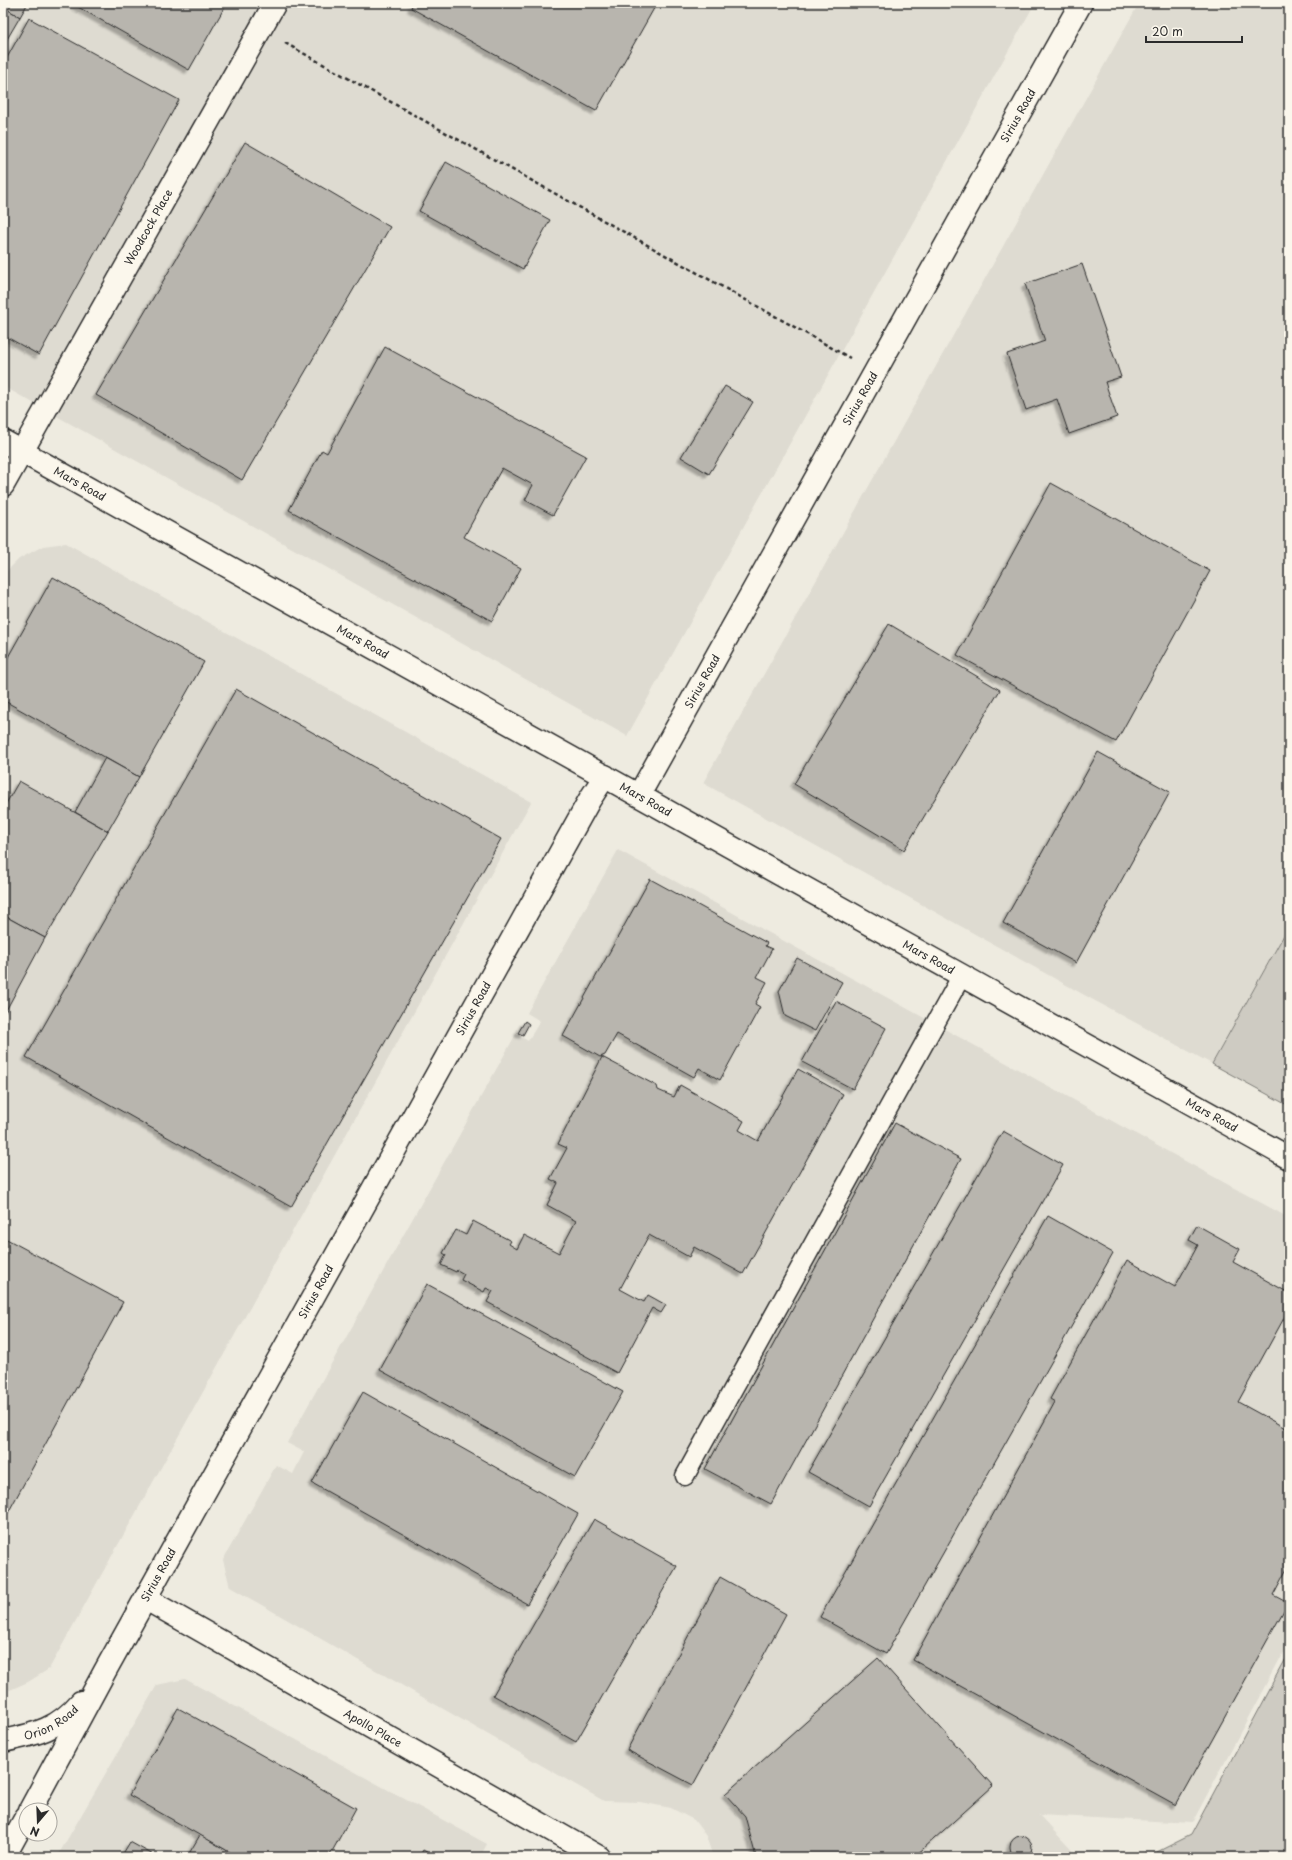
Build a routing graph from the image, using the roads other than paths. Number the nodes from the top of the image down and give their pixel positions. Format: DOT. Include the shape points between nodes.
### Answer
graph roads {
  1 [pos="275,3"];
  2 [pos="1081,3"];
  3 [pos="12,447"];
  4 [pos="3,485"];
  5 [pos="605,776"];
  6 [pos="639,795"];
  7 [pos="962,975"];
  8 [pos="1289,1158"];
  9 [pos="685,1476"];
  10 [pos="146,1599"];
  11 [pos="105,1671"];
  12 [pos="3,1741"];
  13 [pos="34,1802"];
  14 [pos="18,1832"];
  15 [pos="4,1857"];
  16 [pos="599,1857"];
  1 -- 3 [label="street, Woodcock Place"];
  2 -- 6 [label="street, Sirius Road"];
  3 -- 4 [label="street, Woodcock Place"];
  3 -- 5 [label="street, Mars Road"];
  5 -- 6 [label="street, Mars Road"];
  5 -- 10 [label="street, Sirius Road"];
  6 -- 7 [label="street, Mars Road"];
  7 -- 8 [label="street, Mars Road"];
  7 -- 9 [label="lane"];
  10 -- 11 [label="street, Sirius Road"];
  10 -- 16 [label="street, Apollo Place"];
  11 -- 12 [label="street, Orion Road" via="63,1720 49,1729"];
  11 -- 13 [label="street, Sirius Road"];
  14 -- 15 [label="street"];
}
